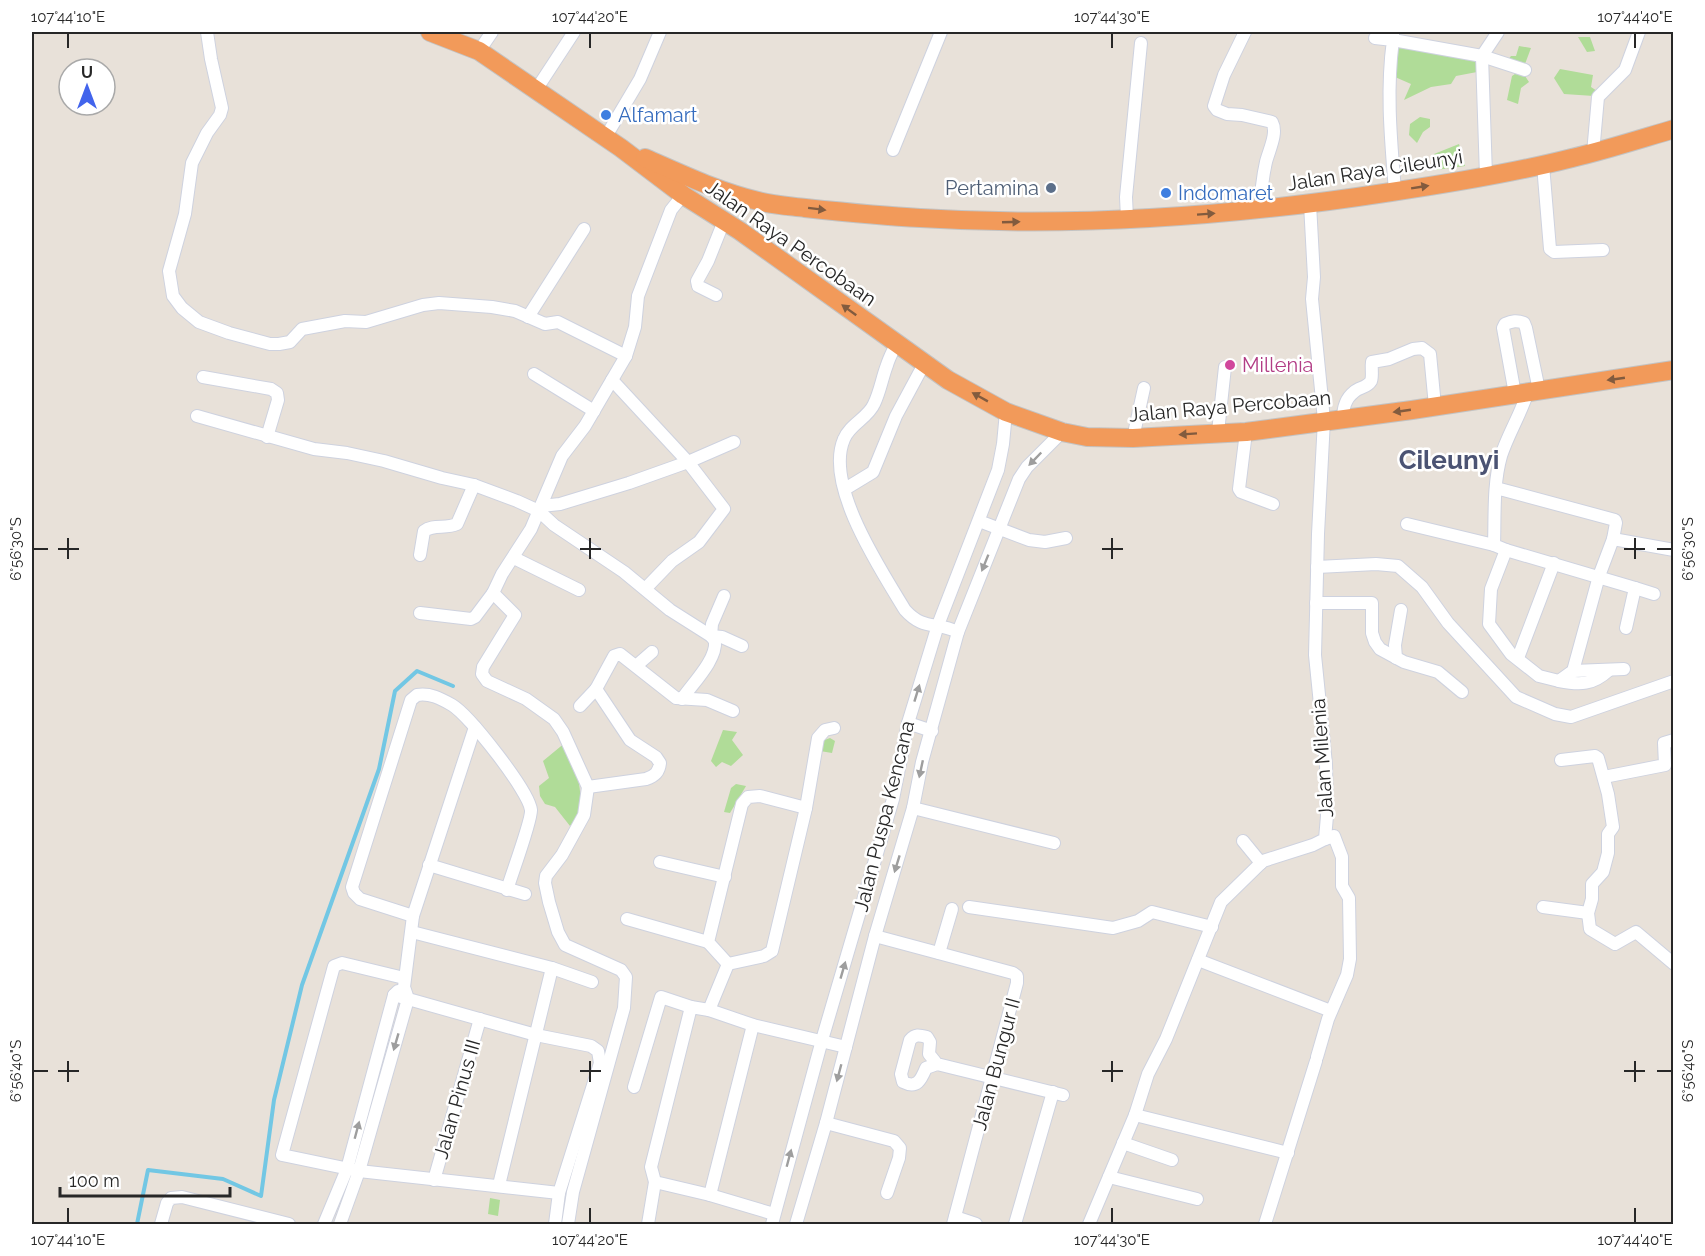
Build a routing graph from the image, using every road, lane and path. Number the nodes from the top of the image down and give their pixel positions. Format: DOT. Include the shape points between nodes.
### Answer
graph roads {
  1 [pos="207,32"];
  2 [pos="430,32"];
  3 [pos="492,32"];
  4 [pos="574,32"];
  5 [pos="660,32"];
  6 [pos="942,32"];
  7 [pos="1245,32"];
  8 [pos="1498,32"];
  9 [pos="1639,32"];
  10 [pos="1393,36"];
  11 [pos="1375,38"];
  12 [pos="1141,43"];
  13 [pos="479,51"];
  14 [pos="1482,56"];
  15 [pos="1525,70"];
  16 [pos="536,90"];
  17 [pos="1674,129"];
  18 [pos="605,138"];
  19 [pos="621,148"];
  20 [pos="893,150"];
  21 [pos="1593,153"];
  22 [pos="1543,165"];
  23 [pos="1486,176"];
  24 [pos="1395,191"];
  25 [pos="683,195"];
  26 [pos="759,202"];
  27 [pos="1310,204"];
  28 [pos="1261,209"];
  29 [pos="1127,218"];
  30 [pos="724,221"];
  31 [pos="584,229"];
  32 [pos="740,231"];
  33 [pos="1603,250"];
  34 [pos="716,295"];
  35 [pos="528,317"];
  36 [pos="896,344"];
  37 [pos="626,356"];
  38 [pos="924,364"];
  39 [pos="1225,367"];
  40 [pos="1674,370"];
  41 [pos="534,374"];
  42 [pos="203,377"];
  43 [pos="612,380"];
  44 [pos="1144,388"];
  45 [pos="1527,392"];
  46 [pos="1435,406"];
  47 [pos="594,411"];
  48 [pos="1006,412"];
  49 [pos="197,416"];
  50 [pos="1342,419"];
  51 [pos="1324,420"];
  52 [pos="1062,432"];
  53 [pos="1218,432"];
  54 [pos="1246,432"];
  55 [pos="267,437"];
  56 [pos="1133,438"];
  57 [pos="734,442"];
  58 [pos="688,462"];
  59 [pos="474,485"];
  60 [pos="1496,488"];
  61 [pos="845,489"];
  62 [pos="1273,504"];
  63 [pos="540,508"];
  64 [pos="978,521"];
  65 [pos="1407,524"];
  66 [pos="999,529"];
  67 [pos="1066,538"];
  68 [pos="1613,539"];
  69 [pos="1500,547"];
  70 [pos="1674,550"];
  71 [pos="420,555"];
  72 [pos="514,558"];
  73 [pos="1554,563"];
  74 [pos="1317,567"];
  75 [pos="1599,576"];
  76 [pos="1635,588"];
  77 [pos="645,589"];
  78 [pos="579,590"];
  79 [pos="493,593"];
  80 [pos="1654,594"];
  81 [pos="724,596"];
  82 [pos="1316,603"];
  83 [pos="1401,610"];
  84 [pos="420,613"];
  85 [pos="938,625"];
  86 [pos="1626,628"];
  87 [pos="958,632"];
  88 [pos="711,636"];
  89 [pos="742,646"];
  90 [pos="652,652"];
  91 [pos="1396,658"];
  92 [pos="1518,658"];
  93 [pos="636,666"];
  94 [pos="1624,669"];
  95 [pos="1609,670"];
  96 [pos="1573,671"];
  97 [pos="1559,681"];
  98 [pos="1674,681"];
  99 [pos="596,689"];
  100 [pos="1462,692"];
  101 [pos="682,699"];
  102 [pos="580,706"];
  103 [pos="733,711"];
  104 [pos="908,723"];
  105 [pos="475,727"];
  106 [pos="834,728"];
  107 [pos="932,731"];
  108 [pos="1674,740"];
  109 [pos="1561,760"];
  110 [pos="1604,777"];
  111 [pos="588,787"];
  112 [pos="806,808"];
  113 [pos="913,808"];
  114 [pos="1325,839"];
  115 [pos="1243,841"];
  116 [pos="1054,843"];
  117 [pos="660,862"];
  118 [pos="1261,863"];
  119 [pos="429,865"];
  120 [pos="725,877"];
  121 [pos="507,890"];
  122 [pos="525,894"];
  123 [pos="969,907"];
  124 [pos="1543,907"];
  125 [pos="952,909"];
  126 [pos="1588,913"];
  127 [pos="413,916"];
  128 [pos="627,919"];
  129 [pos="1212,927"];
  130 [pos="412,932"];
  131 [pos="875,936"];
  132 [pos="708,942"];
  133 [pos="939,953"];
  134 [pos="1198,960"];
  135 [pos="728,964"];
  136 [pos="1674,964"];
  137 [pos="552,968"];
  138 [pos="404,982"];
  139 [pos="592,982"];
  140 [pos="394,995"];
  141 [pos="408,999"];
  142 [pos="691,1007"];
  143 [pos="709,1010"];
  144 [pos="1331,1011"];
  145 [pos="480,1018"];
  146 [pos="753,1025"];
  147 [pos="536,1035"];
  148 [pos="822,1040"];
  149 [pos="846,1047"];
  150 [pos="937,1064"];
  151 [pos="993,1076"];
  152 [pos="634,1087"];
  153 [pos="1135,1115"];
  154 [pos="826,1123"];
  155 [pos="1123,1143"];
  156 [pos="1288,1153"];
  157 [pos="1172,1160"];
  158 [pos="353,1170"];
  159 [pos="1108,1177"];
  160 [pos="434,1180"];
  161 [pos="655,1182"];
  162 [pos="499,1185"];
  163 [pos="887,1192"];
  164 [pos="559,1193"];
  165 [pos="710,1195"];
  166 [pos="1197,1199"];
  167 [pos="249,1219"];
  168 [pos="773,1219"];
  169 [pos="954,1221"];
  170 [pos="161,1224"];
  171 [pos="289,1224"];
  172 [pos="324,1224"];
  173 [pos="340,1224"];
  174 [pos="555,1224"];
  175 [pos="568,1224"];
  176 [pos="648,1224"];
  177 [pos="796,1224"];
  178 [pos="976,1224"];
  179 [pos="1015,1224"];
  180 [pos="1089,1224"];
  181 [pos="1265,1224"];
  1 -- 35 [label="street" via="222,108 192,163 184,221 169,271 174,296 182,308 205,324 270,344 290,342 302,329 345,321 366,322 438,303 492,307"];
  2 -- 13 [label="highway"];
  3 -- 13 [label="street"];
  4 -- 16 [label="street"];
  5 -- 18 [label="street" via="640,79"];
  6 -- 20 [label="street"];
  7 -- 28 [label="street" via="1214,106 1222,113 1274,124"];
  8 -- 14 [label="street"];
  9 -- 21 [label="street" via="1625,70 1598,96"];
  10 -- 11 [label="street"];
  10 -- 14 [label="street"];
  10 -- 24 [label="street" via="1389,68"];
  12 -- 29 [label="street"];
  13 -- 16 [label="highway"];
  14 -- 15 [label="street"];
  14 -- 23 [label="street"];
  16 -- 18 [label="highway"];
  17 -- 21 [label="highway, Jalan Raya Cileunyi"];
  18 -- 19 [label="highway"];
  19 -- 25 [label="highway, Jalan Raya Percobaan"];
  19 -- 26 [label="highway, Jalan Raya Cileunyi"];
  21 -- 22 [label="highway, Jalan Raya Cileunyi"];
  22 -- 23 [label="highway, Jalan Raya Cileunyi"];
  22 -- 33 [label="street" via="1550,249"];
  24 -- 23 [label="highway, Jalan Raya Cileunyi, one-way"];
  24 -- 27 [label="highway, Jalan Raya Cileunyi"];
  25 -- 30 [label="highway, Jalan Raya Percobaan"];
  25 -- 37 [label="street" via="671,210 638,296 635,327"];
  26 -- 29 [label="highway, Jalan Raya Cileunyi, one-way" via="860,214 999,223"];
  26 -- 32 [label="highway" via="741,216"];
  27 -- 28 [label="highway, Jalan Raya Cileunyi"];
  27 -- 51 [label="street, Jalan Milenia" via="1312,299"];
  29 -- 28 [label="highway, Jalan Raya Cileunyi, one-way"];
  30 -- 32 [label="highway, Jalan Raya Percobaan"];
  30 -- 34 [label="street" via="697,281 698,286"];
  31 -- 35 [label="street"];
  36 -- 32 [label="highway, Jalan Raya Percobaan, one-way"];
  35 -- 37 [label="street" via="545,324 558,322"];
  36 -- 38 [label="highway, Jalan Raya Percobaan"];
  36 -- 61 [label="street" via="874,406 845,437 839,466"];
  37 -- 43 [label="street"];
  48 -- 38 [label="highway, Jalan Raya Percobaan, one-way"];
  38 -- 61 [label="street" via="896,416 873,472"];
  39 -- 53 [label="street"];
  40 -- 45 [label="highway, Jalan Raya Percobaan, one-way"];
  41 -- 47 [label="street"];
  42 -- 55 [label="street" via="277,393"];
  43 -- 47 [label="street"];
  43 -- 58 [label="street"];
  44 -- 56 [label="street"];
  45 -- 45 [label="street" via="1526,328 1524,323 1511,322 1503,328"];
  45 -- 46 [label="highway, Jalan Raya Percobaan"];
  45 -- 60 [label="street" via="1501,457"];
  46 -- 50 [label="highway, Jalan Raya Percobaan, one-way"];
  46 -- 50 [label="street" via="1430,354 1422,348 1413,349 1372,362 1370,384 1354,392 1343,405"];
  47 -- 63 [label="street" via="562,456"];
  48 -- 52 [label="highway, Jalan Raya Percobaan"];
  48 -- 64 [label="street, Jalan Puspa Kencana" via="998,470"];
  49 -- 55 [label="street"];
  50 -- 51 [label="highway, Jalan Raya Percobaan"];
  51 -- 54 [label="highway, Jalan Raya Percobaan"];
  51 -- 74 [label="street, Jalan Milenia"];
  52 -- 56 [label="highway, Jalan Raya Percobaan"];
  52 -- 66 [label="street, Jalan Puspa Kencana, one-way" via="1019,479"];
  53 -- 54 [label="highway, Jalan Raya Percobaan"];
  53 -- 56 [label="highway, Jalan Raya Percobaan, one-way"];
  54 -- 62 [label="street" via="1239,489"];
  55 -- 59 [label="street"];
  57 -- 58 [label="street"];
  58 -- 63 [label="street"];
  58 -- 77 [label="street" via="724,510 699,543 672,561"];
  59 -- 63 [label="street"];
  59 -- 71 [label="street" via="457,524 424,531"];
  60 -- 68 [label="street" via="1613,518"];
  60 -- 69 [label="street"];
  61 -- 85 [label="street" via="855,521 905,610 925,625"];
  63 -- 72 [label="street"];
  63 -- 77 [label="street" via="554,525"];
  64 -- 66 [label="street"];
  64 -- 85 [label="street, Jalan Puspa Kencana"];
  65 -- 69 [label="street"];
  66 -- 67 [label="street" via="1029,540"];
  66 -- 87 [label="street, Jalan Puspa Kencana, one-way"];
  68 -- 70 [label="street"];
  68 -- 75 [label="street"];
  69 -- 73 [label="street"];
  69 -- 92 [label="street" via="1489,624"];
  72 -- 78 [label="street"];
  72 -- 79 [label="street"];
  73 -- 75 [label="street"];
  73 -- 92 [label="street"];
  74 -- 82 [label="street, Jalan Milenia"];
  74 -- 98 [label="street" via="1398,566 1422,587 1448,623 1516,697 1555,714 1571,717"];
  75 -- 76 [label="street"];
  75 -- 96 [label="street"];
  76 -- 80 [label="street"];
  76 -- 86 [label="street"];
  77 -- 88 [label="street"];
  79 -- 84 [label="street" via="471,619"];
  79 -- 111 [label="street" via="515,615 482,674 487,681 526,699 554,720"];
  81 -- 88 [label="street"];
  82 -- 91 [label="street" via="1372,603 1375,642"];
  82 -- 114 [label="street, Jalan Milenia" via="1315,655 1326,764"];
  83 -- 91 [label="street"];
  85 -- 87 [label="street"];
  104 -- 85 [label="street, Jalan Puspa Kencana, one-way"];
  87 -- 107 [label="street, Jalan Puspa Kencana"];
  88 -- 89 [label="street"];
  88 -- 101 [label="street" via="715,651"];
  90 -- 93 [label="street"];
  91 -- 100 [label="street" via="1438,672"];
  92 -- 97 [label="street" via="1539,676"];
  93 -- 99 [label="street" via="620,654 614,656"];
  93 -- 101 [label="street"];
  94 -- 95 [label="street"];
  95 -- 96 [label="street"];
  95 -- 97 [label="street" via="1594,682"];
  96 -- 97 [label="street"];
  99 -- 102 [label="street"];
  99 -- 111 [label="street" via="630,740 660,763 654,776 646,779"];
  101 -- 103 [label="street" via="707,700"];
  104 -- 107 [label="street"];
  148 -- 104 [label="street, Jalan Puspa Kencana, one-way" via="893,799"];
  105 -- 119 [label="street"];
  105 -- 121 [label="street" via="526,797 532,812"];
  105 -- 127 [label="street" via="453,706 435,696 417,695 411,700 352,887 357,897"];
  106 -- 112 [label="street" via="825,730 818,738"];
  107 -- 113 [label="street, Jalan Puspa Kencana, one-way"];
  108 -- 110 [label="street" via="1664,743 1665,765"];
  109 -- 110 [label="street" via="1595,756"];
  110 -- 126 [label="street" via="1613,825 1602,872 1592,884"];
  111 -- 175 [label="street" via="584,815 545,883 565,945 623,971 626,993 569,1207"];
  112 -- 120 [label="street" via="760,796 748,797 742,804"];
  112 -- 135 [label="street" via="772,951"];
  113 -- 116 [label="street"];
  113 -- 131 [label="street, Jalan Puspa Kencana, one-way"];
  114 -- 118 [label="street, Jalan Milenia"];
  114 -- 144 [label="street" via="1334,836 1342,857 1342,886 1349,898 1350,911 1347,975"];
  115 -- 118 [label="street"];
  117 -- 120 [label="street"];
  118 -- 129 [label="street, Jalan Milenia" via="1221,902"];
  119 -- 121 [label="street"];
  119 -- 127 [label="street"];
  120 -- 132 [label="street"];
  121 -- 122 [label="street"];
  123 -- 129 [label="street" via="1113,928 1138,921 1152,912"];
  124 -- 126 [label="street"];
  125 -- 133 [label="street"];
  126 -- 136 [label="street" via="1591,930 1613,944 1636,932"];
  127 -- 130 [label="street"];
  128 -- 132 [label="street"];
  129 -- 134 [label="street, Jalan Milenia"];
  130 -- 137 [label="street"];
  130 -- 138 [label="street"];
  131 -- 133 [label="street, Jalan Bungur II"];
  131 -- 149 [label="street, Jalan Puspa Kencana"];
  132 -- 135 [label="street"];
  133 -- 151 [label="street, Jalan Bungur II" via="1017,976"];
  134 -- 144 [label="street"];
  134 -- 153 [label="street, Jalan Milenia" via="1148,1074"];
  135 -- 143 [label="street"];
  137 -- 139 [label="street"];
  137 -- 147 [label="street"];
  138 -- 140 [label="street"];
  138 -- 141 [label="street"];
  138 -- 158 [label="street" via="342,963 334,966 282,1155"];
  140 -- 141 [label="street"];
  158 -- 140 [label="street, one-way"];
  141 -- 145 [label="street"];
  141 -- 158 [label="street, one-way"];
  142 -- 143 [label="street"];
  142 -- 152 [label="street" via="662,992"];
  142 -- 161 [label="street" via="653,1157 651,1173"];
  143 -- 146 [label="street"];
  144 -- 156 [label="street"];
  145 -- 147 [label="street"];
  145 -- 160 [label="street, Jalan Pinus III"];
  146 -- 148 [label="street"];
  146 -- 165 [label="street"];
  147 -- 162 [label="street"];
  147 -- 164 [label="street" via="591,1046 600,1055"];
  148 -- 149 [label="street"];
  168 -- 148 [label="street, Jalan Puspa Kencana, one-way"];
  149 -- 154 [label="street, Jalan Puspa Kencana, one-way"];
  150 -- 151 [label="street"];
  151 -- 169 [label="street, Jalan Bungur II"];
  151 -- 179 [label="street" via="1058,1094"];
  153 -- 155 [label="street, Jalan Milenia"];
  153 -- 156 [label="street"];
  154 -- 163 [label="street" via="894,1141 900,1148 899,1158"];
  154 -- 177 [label="street, Jalan Puspa Kencana"];
  155 -- 157 [label="street"];
  155 -- 159 [label="street, Jalan Milenia"];
  156 -- 181 [label="street"];
  158 -- 160 [label="street"];
  158 -- 172 [label="street"];
  158 -- 173 [label="street"];
  159 -- 166 [label="street"];
  159 -- 180 [label="street, Jalan Milenia"];
  160 -- 162 [label="street"];
  161 -- 165 [label="street"];
  161 -- 176 [label="street"];
  162 -- 164 [label="street"];
  164 -- 174 [label="street"];
  165 -- 168 [label="street"];
  167 -- 170 [label="street" via="188,1197 176,1197 167,1203"];
  167 -- 171 [label="street"];
  169 -- 178 [label="street"];
}
